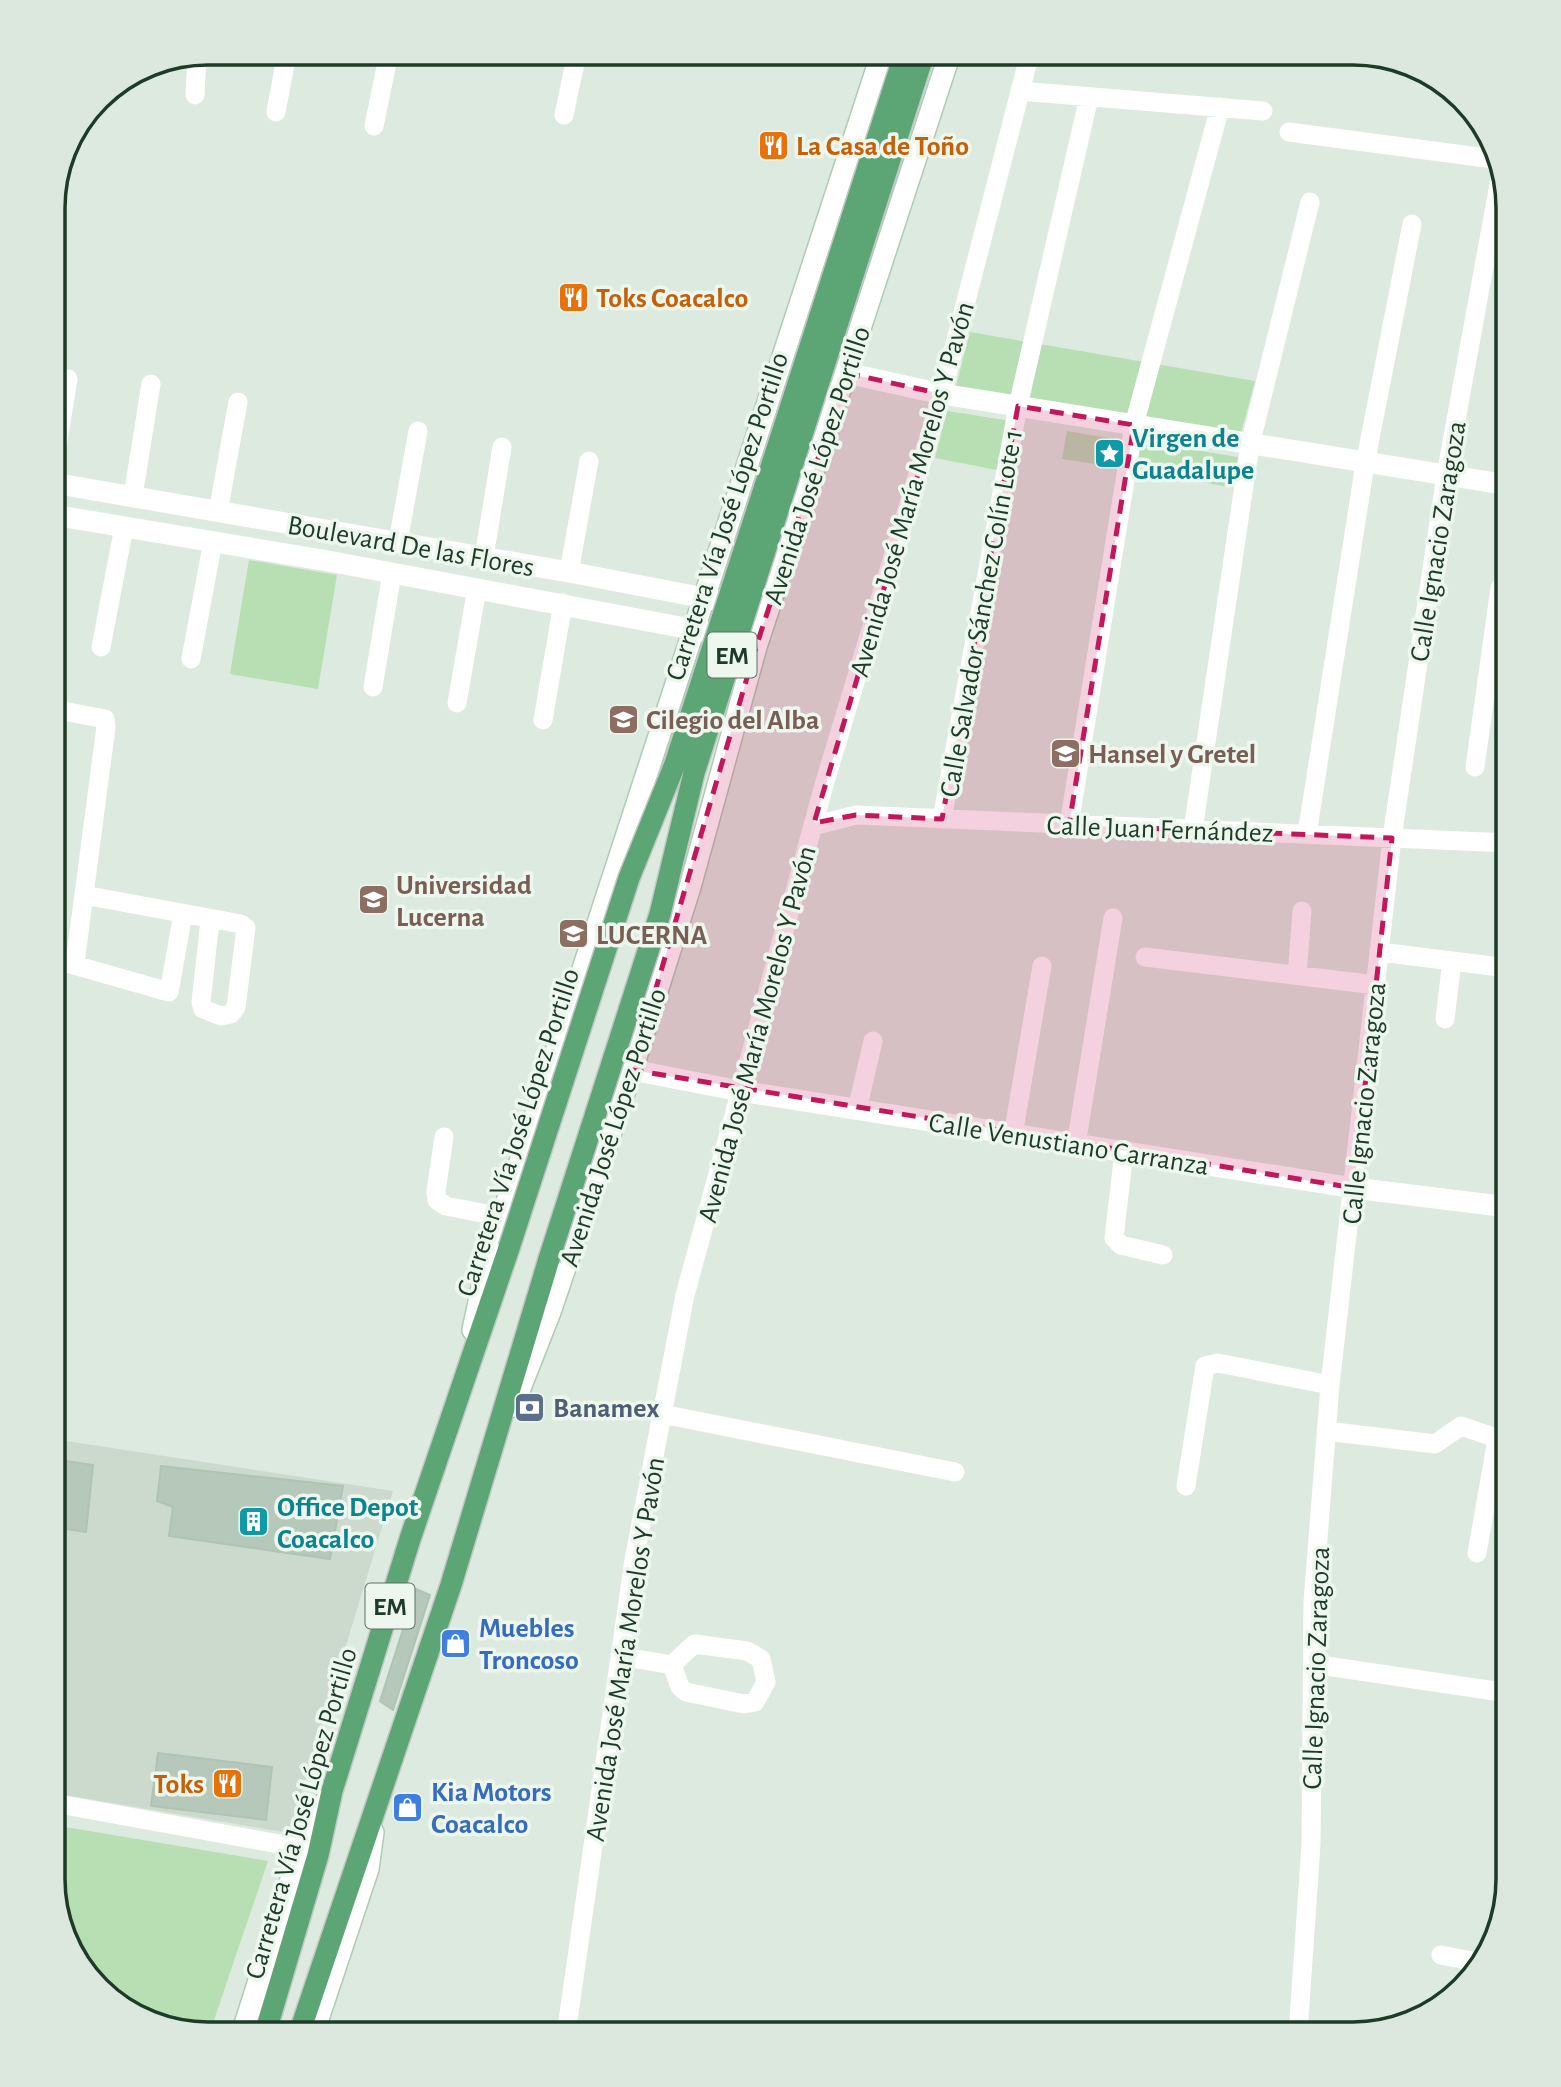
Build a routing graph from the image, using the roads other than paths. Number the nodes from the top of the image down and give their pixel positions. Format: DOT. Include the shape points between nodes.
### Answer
graph roads {
  1 [pos="196,65"];
  2 [pos="285,65"];
  3 [pos="386,65"];
  4 [pos="574,65"];
  5 [pos="878,65"];
  6 [pos="901,65"];
  7 [pos="920,65"];
  8 [pos="946,65"];
  9 [pos="1027,65"];
  10 [pos="1020,91"];
  11 [pos="195,95"];
  12 [pos="1089,97"];
  13 [pos="1220,107"];
  14 [pos="1263,111"];
  15 [pos="276,112"];
  16 [pos="564,115"];
  17 [pos="374,126"];
  18 [pos="1289,132"];
  19 [pos="1487,158"];
  20 [pos="1310,202"];
  21 [pos="1496,203"];
  22 [pos="1412,224"];
  23 [pos="846,373"];
  24 [pos="68,379"];
  25 [pos="151,384"];
  26 [pos="942,394"];
  27 [pos="65,397"];
  28 [pos="238,401"];
  29 [pos="1018,407"];
  30 [pos="1133,425"];
  31 [pos="418,431"];
  32 [pos="1250,445"];
  33 [pos="502,447"];
  34 [pos="589,461"];
  35 [pos="1365,464"];
  36 [pos="1446,475"];
  37 [pos="1496,483"];
  38 [pos="65,485"];
  39 [pos="132,496"];
  40 [pos="218,512"];
  41 [pos="65,517"];
  42 [pos="124,527"];
  43 [pos="212,541"];
  44 [pos="398,542"];
  45 [pos="484,557"];
  46 [pos="569,572"];
  47 [pos="392,573"];
  48 [pos="477,588"];
  49 [pos="705,597"];
  50 [pos="563,603"];
  51 [pos="768,610"];
  52 [pos="1496,616"];
  53 [pos="694,629"];
  54 [pos="101,647"];
  55 [pos="756,647"];
  56 [pos="191,659"];
  57 [pos="373,687"];
  58 [pos="457,703"];
  59 [pos="65,711"];
  60 [pos="543,720"];
  61 [pos="1475,767"];
  62 [pos="942,819"];
  63 [pos="1069,825"];
  64 [pos="813,826"];
  65 [pos="1193,830"];
  66 [pos="1307,835"];
  67 [pos="1392,838"];
  68 [pos="1496,842"];
  69 [pos="85,895"];
  70 [pos="1302,911"];
  71 [pos="183,914"];
  72 [pos="1113,918"];
  73 [pos="210,920"];
  74 [pos="1380,952"];
  75 [pos="1145,957"];
  76 [pos="65,961"];
  77 [pos="1452,961"];
  78 [pos="75,963"];
  79 [pos="1042,966"];
  80 [pos="1496,966"];
  81 [pos="1297,975"];
  82 [pos="1376,985"];
  83 [pos="169,992"];
  84 [pos="200,995"];
  85 [pos="1445,1018"];
  86 [pos="873,1041"];
  87 [pos="632,1070"];
  88 [pos="740,1091"];
  89 [pos="858,1110"];
  90 [pos="1013,1135"];
  91 [pos="444,1137"];
  92 [pos="1076,1144"];
  93 [pos="1124,1152"];
  94 [pos="1354,1188"];
  95 [pos="1496,1205"];
  96 [pos="502,1217"];
  97 [pos="1163,1255"];
  98 [pos="1330,1385"];
  99 [pos="662,1414"];
  100 [pos="450,1421"];
  101 [pos="1326,1431"];
  102 [pos="1496,1438"];
  103 [pos="1496,1471"];
  104 [pos="955,1472"];
  105 [pos="485,1474"];
  106 [pos="1186,1486"];
  107 [pos="1477,1553"];
  108 [pos="620,1656"];
  109 [pos="1313,1664"];
  110 [pos="672,1665"];
  111 [pos="1496,1691"];
  112 [pos="332,1791"];
  113 [pos="377,1804"];
  114 [pos="65,1805"];
  115 [pos="301,1849"];
  116 [pos="1441,1955"];
  117 [pos="1470,1961"];
  118 [pos="246,2022"];
  119 [pos="269,2022"];
  120 [pos="303,2022"];
  121 [pos="317,2022"];
  122 [pos="568,2022"];
  123 [pos="1299,2022"];
  1 -- 11 [label="street"];
  2 -- 15 [label="street"];
  3 -- 17 [label="street"];
  4 -- 16 [label="street"];
  5 -- 49 [label="main road"];
  6 -- 100 [label="main road, Carretera Vía José López Portillo / EM, bridge" via="679,751 629,878"];
  7 -- 105 [label="main road, Carretera Vía José López Portillo / EM, bridge" via="694,773 660,914"];
  8 -- 23 [label="main road, Avenida José López Portillo"];
  9 -- 10 [label="street, Avenida José María Morelos Y Pavón"];
  10 -- 12 [label="street"];
  10 -- 26 [label="street, Avenida José María Morelos Y Pavón"];
  12 -- 13 [label="street"];
  12 -- 29 [label="street, Calle Salvador Sánchez Colín Lote 1"];
  13 -- 14 [label="street"];
  13 -- 30 [label="street"];
  18 -- 19 [label="street"];
  20 -- 32 [label="street"];
  21 -- 36 [label="street, Calle Ignacio Zaragoza"];
  22 -- 35 [label="street"];
  23 -- 26 [label="main road"];
  23 -- 51 [label="main road, Avenida José López Portillo"];
  24 -- 27 [label="street"];
  25 -- 39 [label="street"];
  26 -- 29 [label="main road"];
  26 -- 64 [label="street, Avenida José María Morelos Y Pavón"];
  28 -- 40 [label="street"];
  29 -- 30 [label="main road"];
  29 -- 62 [label="street, Calle Salvador Sánchez Colín Lote 1"];
  30 -- 32 [label="main road"];
  30 -- 63 [label="street"];
  31 -- 44 [label="street"];
  32 -- 35 [label="main road"];
  32 -- 65 [label="street"];
  33 -- 45 [label="street"];
  34 -- 46 [label="street"];
  35 -- 36 [label="main road"];
  35 -- 66 [label="street"];
  36 -- 37 [label="main road"];
  36 -- 67 [label="street, Calle Ignacio Zaragoza"];
  38 -- 39 [label="main road, Boulevard De las Flores"];
  39 -- 40 [label="main road, Boulevard De las Flores"];
  40 -- 44 [label="main road, Boulevard De las Flores"];
  41 -- 42 [label="main road, Boulevard De las Flores"];
  42 -- 43 [label="main road, Boulevard De las Flores"];
  42 -- 54 [label="street"];
  43 -- 47 [label="main road, Boulevard De las Flores"];
  43 -- 56 [label="street"];
  44 -- 45 [label="main road, Boulevard De las Flores"];
  45 -- 46 [label="main road, Boulevard De las Flores"];
  46 -- 49 [label="main road, Boulevard De las Flores"];
  47 -- 48 [label="main road, Boulevard De las Flores"];
  47 -- 57 [label="street"];
  48 -- 50 [label="main road, Boulevard De las Flores"];
  48 -- 58 [label="street"];
  49 -- 51 [label="main road, Boulevard De las Flores"];
  49 -- 53 [label="main road"];
  50 -- 53 [label="main road, Boulevard De las Flores"];
  50 -- 60 [label="street"];
  51 -- 55 [label="main road, Avenida José López Portillo"];
  52 -- 61 [label="street"];
  53 -- 55 [label="main road, Boulevard De las Flores"];
  53 -- 96 [label="main road"];
  55 -- 87 [label="main road, Avenida José López Portillo" via="690,887"];
  59 -- 69 [label="street" via="104,719 106,727"];
  62 -- 63 [label="street, Calle Juan Fernández"];
  62 -- 64 [label="street, Calle Juan Fernández" via="856,816"];
  63 -- 65 [label="street, Calle Juan Fernández"];
  64 -- 88 [label="street, Avenida José María Morelos Y Pavón"];
  65 -- 66 [label="street, Calle Juan Fernández"];
  66 -- 67 [label="street, Calle Juan Fernández"];
  67 -- 68 [label="street, Calle Juan Fernández"];
  67 -- 74 [label="street, Calle Ignacio Zaragoza"];
  69 -- 71 [label="street"];
  69 -- 78 [label="street"];
  70 -- 81 [label="street"];
  71 -- 73 [label="street"];
  71 -- 83 [label="street"];
  72 -- 92 [label="street"];
  73 -- 84 [label="street"];
  73 -- 84 [label="street" via="241,923 248,934 231,1014 204,1009"];
  74 -- 77 [label="street"];
  74 -- 82 [label="street, Calle Ignacio Zaragoza"];
  75 -- 81 [label="street"];
  76 -- 78 [label="street"];
  77 -- 80 [label="street"];
  77 -- 85 [label="street"];
  78 -- 83 [label="street"];
  79 -- 90 [label="street"];
  81 -- 82 [label="street"];
  82 -- 94 [label="street, Calle Ignacio Zaragoza"];
  83 -- 84 [label="street"];
  86 -- 89 [label="street"];
  87 -- 88 [label="main road, Calle Venustiano Carranza"];
  87 -- 105 [label="main road, Avenida José López Portillo" via="550,1312"];
  88 -- 89 [label="main road, Calle Venustiano Carranza"];
  88 -- 99 [label="street, Avenida José María Morelos Y Pavón" via="685,1295"];
  89 -- 90 [label="main road, Calle Venustiano Carranza"];
  90 -- 92 [label="main road, Calle Venustiano Carranza"];
  91 -- 96 [label="street" via="437,1200 446,1206"];
  92 -- 93 [label="main road, Calle Venustiano Carranza"];
  93 -- 94 [label="main road, Calle Venustiano Carranza"];
  93 -- 97 [label="street" via="1114,1238 1121,1245"];
  94 -- 95 [label="main road, Calle Venustiano Carranza"];
  94 -- 98 [label="street, Calle Ignacio Zaragoza"];
  96 -- 100 [label="main road"];
  98 -- 101 [label="street, Calle Ignacio Zaragoza"];
  98 -- 106 [label="street" via="1218,1363 1205,1366"];
  99 -- 104 [label="street"];
  99 -- 108 [label="street, Avenida José María Morelos Y Pavón"];
  100 -- 112 [label="main road, Carretera Vía José López Portillo / EM"];
  101 -- 102 [label="street" via="1435,1444 1461,1426"];
  101 -- 109 [label="street, Calle Ignacio Zaragoza"];
  103 -- 107 [label="street"];
  105 -- 113 [label="main road, Carretera Vía José López Portillo / EM"];
  108 -- 110 [label="street"];
  108 -- 122 [label="street, Avenida José María Morelos Y Pavón"];
  109 -- 111 [label="street"];
  109 -- 123 [label="street, Calle Ignacio Zaragoza" via="1311,1844"];
  110 -- 110 [label="street" via="686,1692 744,1704 755,1702 766,1682 761,1659 747,1651 694,1644"];
  112 -- 115 [label="main road"];
  112 -- 119 [label="main road, Carretera Vía José López Portillo / EM"];
  113 -- 120 [label="main road, Carretera Vía José López Portillo / EM"];
  113 -- 121 [label="main road" via="368,1869"];
  114 -- 115 [label="street"];
  115 -- 118 [label="main road"];
  116 -- 117 [label="street"];
}
